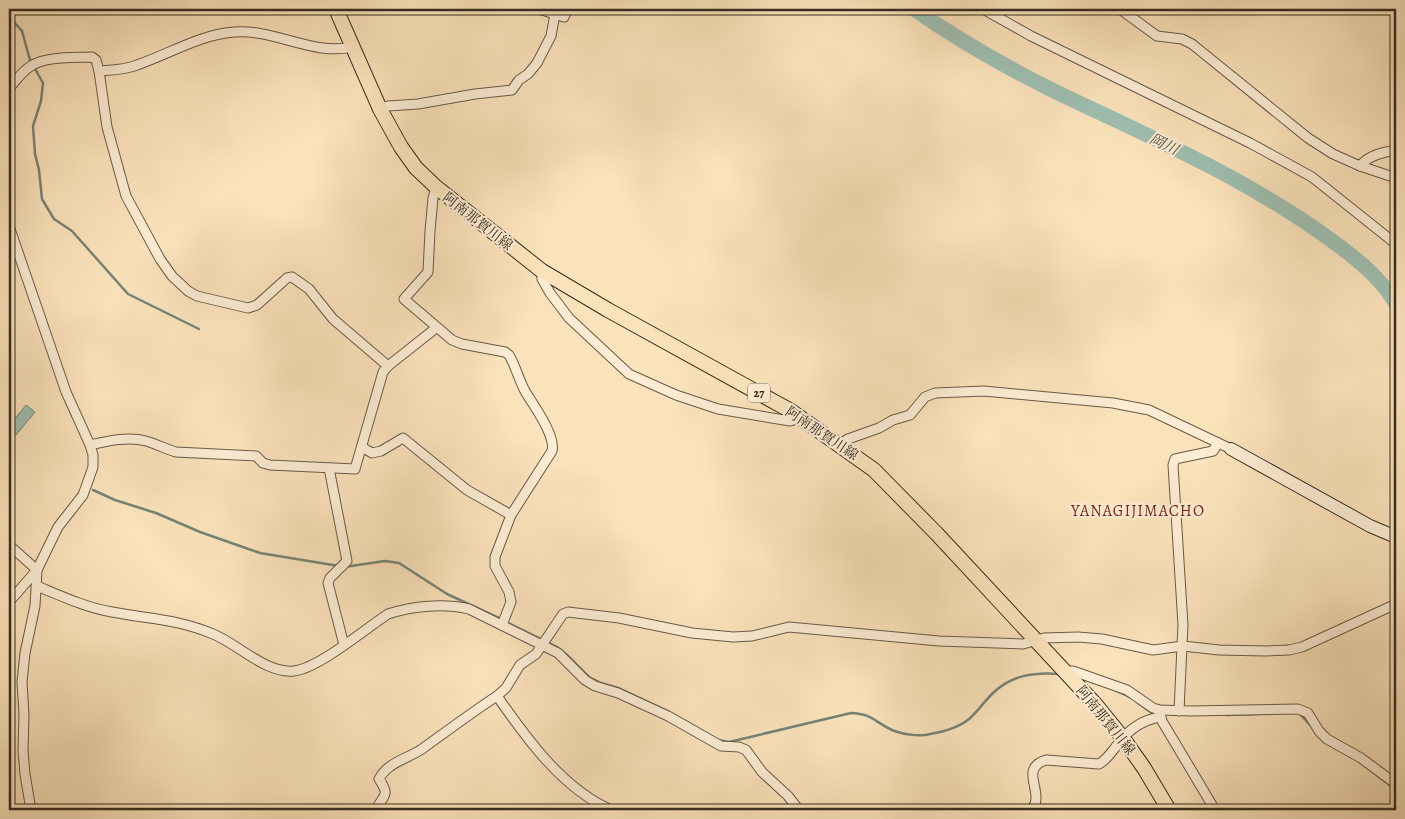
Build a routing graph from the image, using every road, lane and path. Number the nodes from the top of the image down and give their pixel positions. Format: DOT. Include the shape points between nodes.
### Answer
graph roads {
  1 [pos="336,9"];
  2 [pos="540,9"];
  3 [pos="568,9"];
  4 [pos="983,9"];
  5 [pos="1120,9"];
  6 [pos="555,14"];
  7 [pos="352,47"];
  8 [pos="99,71"];
  9 [pos="9,88"];
  10 [pos="380,109"];
  11 [pos="1396,151"];
  12 [pos="1360,166"];
  13 [pos="1396,178"];
  14 [pos="436,187"];
  15 [pos="9,226"];
  16 [pos="1396,244"];
  17 [pos="542,271"];
  18 [pos="436,328"];
  19 [pos="388,366"];
  20 [pos="802,418"];
  21 [pos="1218,443"];
  22 [pos="840,444"];
  23 [pos="90,446"];
  24 [pos="362,447"];
  25 [pos="1231,449"];
  26 [pos="329,468"];
  27 [pos="511,515"];
  28 [pos="1396,537"];
  29 [pos="9,545"];
  30 [pos="38,570"];
  31 [pos="37,586"];
  32 [pos="9,602"];
  33 [pos="1396,604"];
  34 [pos="504,622"];
  35 [pos="1036,640"];
  36 [pos="543,642"];
  37 [pos="344,645"];
  38 [pos="1183,646"];
  39 [pos="1065,671"];
  40 [pos="497,696"];
  41 [pos="1179,711"];
  42 [pos="1160,714"];
  43 [pos="1122,737"];
  44 [pos="1396,784"];
  45 [pos="32,810"];
  46 [pos="376,810"];
  47 [pos="611,810"];
  48 [pos="799,810"];
  49 [pos="1031,810"];
  50 [pos="1169,810"];
  51 [pos="1216,810"];
  1 -- 7 [label="main road, 阿南那賀川線 / 27"];
  2 -- 6 [label="street"];
  3 -- 6 [label="street" via="564,17"];
  4 -- 16 [label="street" via="1312,177"];
  5 -- 12 [label="street" via="1157,36 1182,39 1192,44 1308,138"];
  6 -- 10 [label="street" via="550,36 537,63 512,90"];
  7 -- 8 [label="street" via="332,50 236,32 202,39 136,66"];
  7 -- 10 [label="main road, 阿南那賀川線 / 27"];
  8 -- 9 [label="street" via="92,57 54,59 30,66"];
  8 -- 19 [label="street" via="108,127 126,196 172,276 197,296 248,308 257,305 292,277 309,289 333,319"];
  10 -- 14 [label="main road, 阿南那賀川線 / 27" via="416,168"];
  11 -- 12 [label="street" via="1386,151"];
  12 -- 13 [label="street"];
  14 -- 17 [label="main road, 阿南那賀川線 / 27"];
  14 -- 18 [label="street" via="428,272 404,299"];
  15 -- 23 [label="street" via="66,392"];
  17 -- 20 [label="main road, 阿南那賀川線 / 27"];
  17 -- 20 [label="street" via="542,279 550,293 569,318 630,374 676,395 718,409 790,421"];
  18 -- 19 [label="street"];
  18 -- 27 [label="street" via="462,344 510,355 524,390 547,430 552,451"];
  19 -- 24 [label="street" via="383,372"];
  20 -- 22 [label="main road, 阿南那賀川線 / 27"];
  21 -- 22 [label="street" via="1149,410 1113,403 984,391 925,397 910,415"];
  21 -- 25 [label="street"];
  21 -- 38 [label="street" via="1213,451 1175,459 1173,465"];
  22 -- 35 [label="main road, 阿南那賀川線 / 27" via="890,485"];
  23 -- 26 [label="street" via="133,438 176,452 256,456 270,465"];
  23 -- 30 [label="street" via="93,467 83,495 58,528"];
  24 -- 26 [label="street" via="355,469"];
  24 -- 27 [label="street" via="372,453 403,438 467,490"];
  25 -- 28 [label="street" via="1370,526"];
  26 -- 37 [label="street" via="346,561 328,583"];
  27 -- 34 [label="street" via="495,557 495,566 511,602"];
  29 -- 30 [label="street"];
  30 -- 31 [label="street"];
  30 -- 32 [label="street"];
  31 -- 37 [label="street" via="110,612 187,624 214,634 276,670 295,671 312,665"];
  31 -- 45 [label="street" via="22,682 23,751"];
  33 -- 38 [label="street" via="1289,650 1219,650"];
  34 -- 36 [label="street"];
  34 -- 37 [label="street" via="455,606 399,610 388,614"];
  35 -- 36 [label="street" via="1023,644 939,641 789,627 734,637 568,612 563,614"];
  35 -- 38 [label="street" via="1047,637 1102,639 1153,650"];
  35 -- 39 [label="main road, 阿南那賀川線 / 27"];
  36 -- 40 [label="street" via="536,654 520,665"];
  36 -- 48 [label="street" via="595,686 668,716 721,746 746,750 762,772"];
  38 -- 41 [label="street"];
  39 -- 42 [label="street" via="1127,690"];
  39 -- 43 [label="main road, 阿南那賀川線 / 27"];
  40 -- 46 [label="street" via="382,773 379,779 386,796"];
  40 -- 47 [label="street" via="535,748 585,797"];
  41 -- 42 [label="street"];
  41 -- 44 [label="street" via="1298,708 1308,713 1326,739 1361,758"];
  42 -- 43 [label="street" via="1139,723"];
  42 -- 51 [label="street"];
  43 -- 49 [label="street" via="1105,761 1099,764 1046,760 1038,763 1033,773 1036,800"];
  43 -- 50 [label="main road, 阿南那賀川線 / 27"];
}
